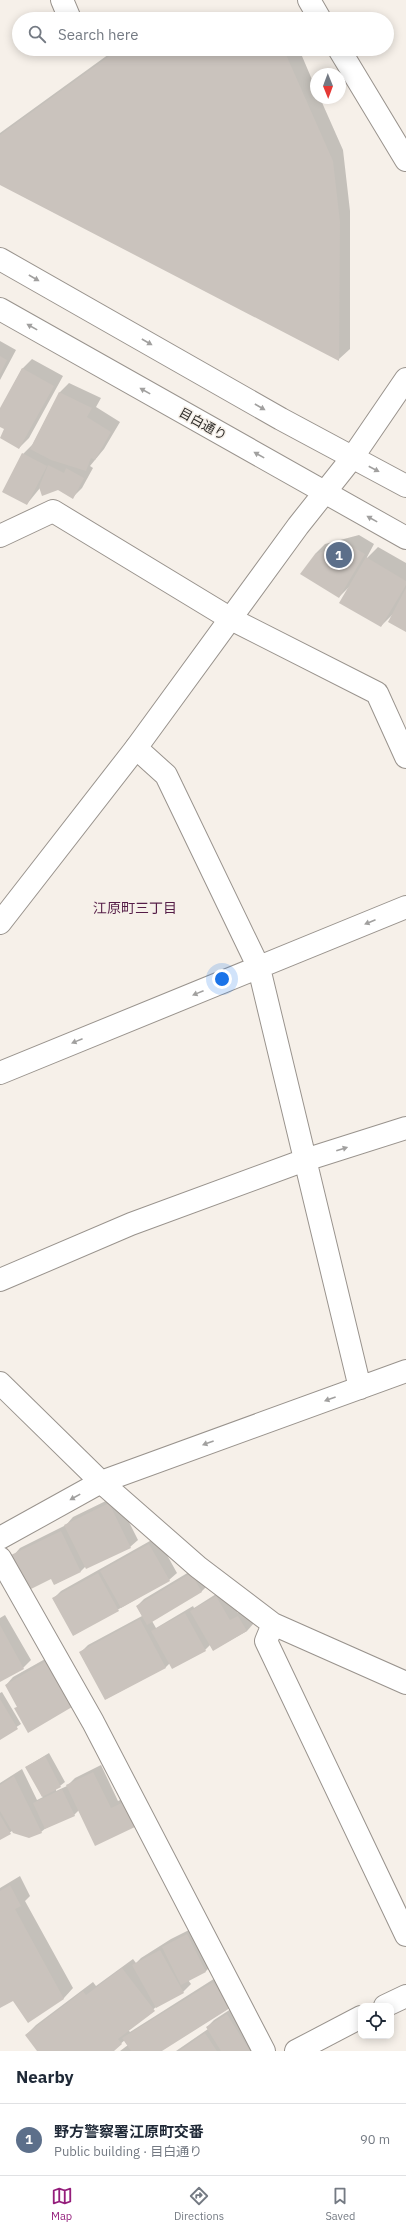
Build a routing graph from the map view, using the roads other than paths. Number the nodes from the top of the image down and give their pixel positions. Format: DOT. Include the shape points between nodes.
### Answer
graph roads {
  1 [pos="62,0"];
  2 [pos="309,0"];
  3 [pos="67,12"];
  4 [pos="316,12"];
  5 [pos="343,56"];
  6 [pos="406,160"];
  7 [pos="0,259"];
  8 [pos="0,309"];
  9 [pos="406,380"];
  10 [pos="352,458"];
  11 [pos="406,486"];
  12 [pos="325,493"];
  13 [pos="0,536"];
  14 [pos="406,538"];
  15 [pos="231,620"];
  16 [pos="136,748"];
  17 [pos="406,757"];
  18 [pos="406,907"];
  19 [pos="0,923"];
  20 [pos="259,968"];
  21 [pos="0,1073"];
  22 [pos="406,1128"];
  23 [pos="305,1160"];
  24 [pos="0,1280"];
  25 [pos="406,1370"];
  26 [pos="0,1383"];
  27 [pos="360,1388"];
  28 [pos="101,1482"];
  29 [pos="0,1538"];
  30 [pos="0,1558"];
  31 [pos="273,1624"];
  32 [pos="406,1683"];
  33 [pos="406,1935"];
  34 [pos="406,1996"];
  35 [pos="391,2003"];
  36 [pos="358,2019"];
  37 [pos="264,2051"];
  38 [pos="296,2051"];
  1 -- 3 [label="street"];
  2 -- 4 [label="street"];
  5 -- 6 [label="street"];
  7 -- 10 [label="street, one-way"];
  12 -- 8 [label="street, 目白通り, one-way"];
  9 -- 10 [label="street"];
  10 -- 11 [label="street, one-way"];
  10 -- 12 [label="street"];
  14 -- 12 [label="street, 目白通り, one-way"];
  12 -- 15 [label="street" via="298,526"];
  13 -- 15 [label="street" via="53,511"];
  15 -- 16 [label="street"];
  15 -- 17 [label="street" via="377,693"];
  16 -- 19 [label="street"];
  16 -- 20 [label="street" via="166,775"];
  18 -- 20 [label="street, one-way"];
  20 -- 21 [label="street, one-way"];
  20 -- 23 [label="street"];
  23 -- 22 [label="street, one-way"];
  23 -- 24 [label="street" via="131,1224"];
  23 -- 27 [label="street"];
  25 -- 27 [label="street"];
  26 -- 28 [label="street"];
  27 -- 28 [label="street, one-way"];
  28 -- 29 [label="street, one-way"];
  28 -- 31 [label="street" via="198,1567"];
  30 -- 37 [label="street" via="93,1722"];
  31 -- 32 [label="street"];
  31 -- 33 [label="street" via="266,1641"];
  34 -- 35 [label="street"];
  36 -- 38 [label="street"];
}
